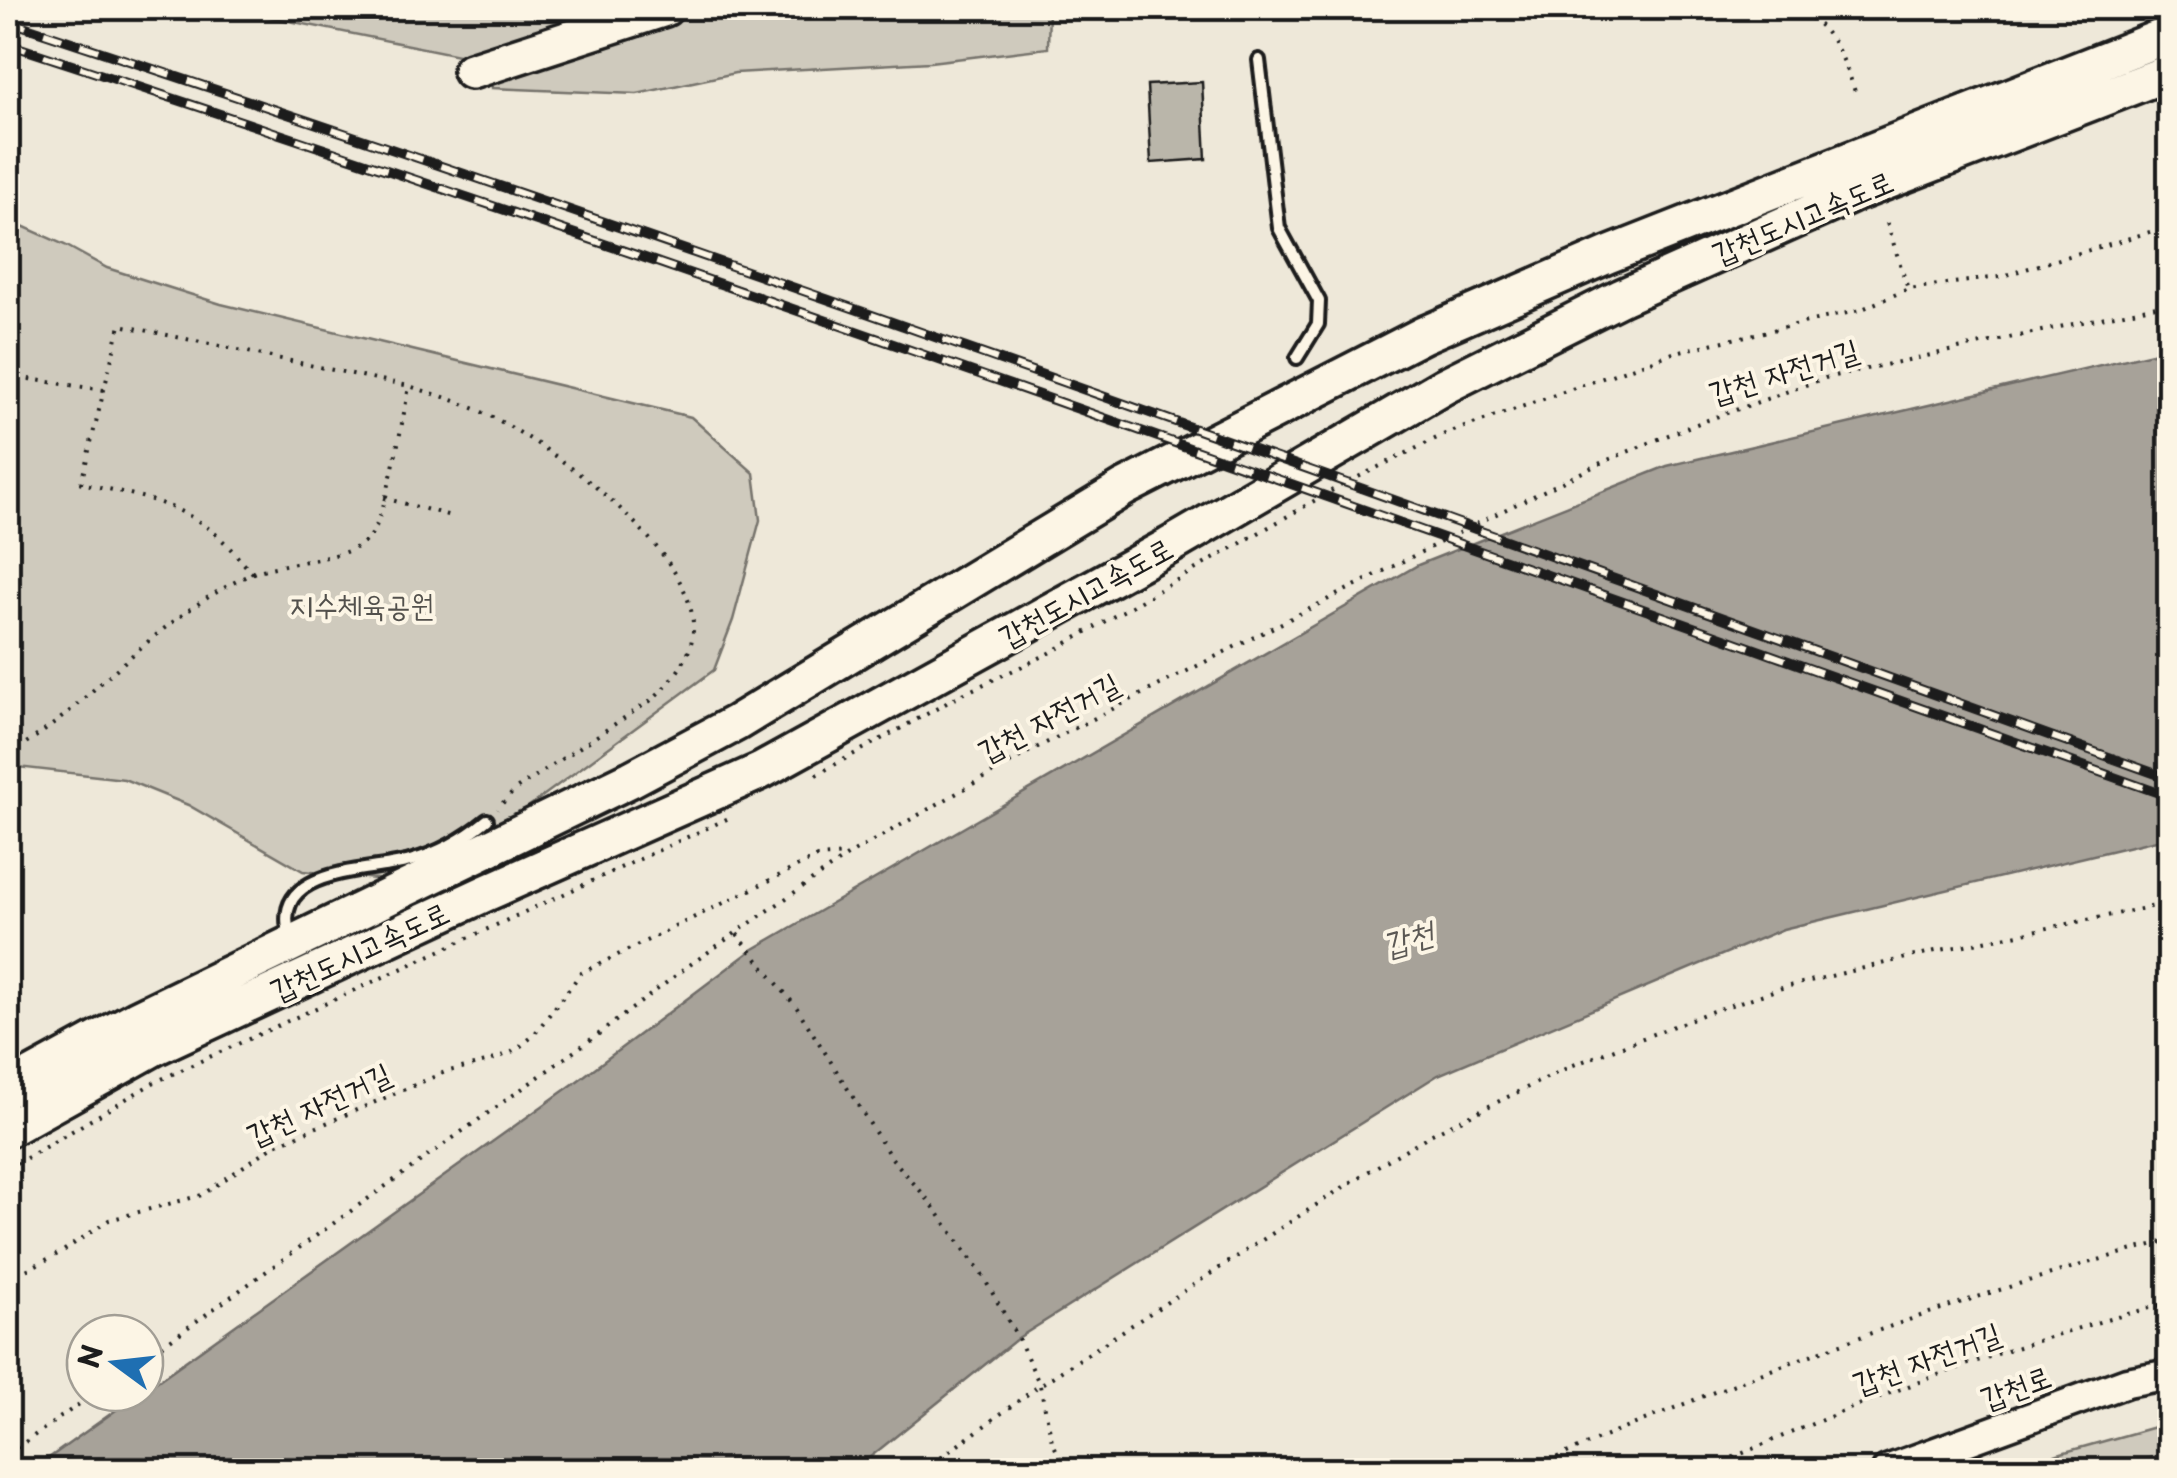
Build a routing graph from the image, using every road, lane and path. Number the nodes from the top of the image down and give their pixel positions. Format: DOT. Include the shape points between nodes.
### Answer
graph roads {
  1 [pos="665,8"];
  2 [pos="1792,8"];
  3 [pos="2170,34"];
  4 [pos="1260,60"];
  5 [pos="471,71"];
  6 [pos="2170,72"];
  7 [pos="1857,98"];
  8 [pos="1886,223"];
  9 [pos="2170,226"];
  10 [pos="1908,290"];
  11 [pos="2170,303"];
  12 [pos="1297,358"];
  13 [pos="8,376"];
  14 [pos="410,386"];
  15 [pos="104,390"];
  16 [pos="384,498"];
  17 [pos="451,516"];
  18 [pos="253,573"];
  19 [pos="8,753"];
  20 [pos="815,776"];
  21 [pos="746,810"];
  22 [pos="486,820"];
  23 [pos="850,854"];
  24 [pos="2170,903"];
  25 [pos="737,933"];
  26 [pos="292,942"];
  27 [pos="8,1089"];
  28 [pos="8,1129"];
  29 [pos="8,1169"];
  30 [pos="2170,1240"];
  31 [pos="8,1280"];
  32 [pos="2170,1303"];
  33 [pos="165,1344"];
  34 [pos="2170,1374"];
  35 [pos="1040,1385"];
  36 [pos="66,1413"];
  37 [pos="8,1454"];
  38 [pos="924,1470"];
  39 [pos="1066,1470"];
  40 [pos="1528,1470"];
  41 [pos="1704,1470"];
  42 [pos="1887,1470"];
  1 -- 5 [label="highway"];
  2 -- 7 [label="path" via="1823,27 1844,58"];
  3 -- 26 [label="highway, 갑천도시고속도로" via="1608,255 1423,335 1124,488 718,732"];
  4 -- 12 [label="lane" via="1279,228 1319,302 1318,324"];
  6 -- 28 [label="highway, 갑천도시고속도로" via="1851,195 1622,297 1444,386 761,771 155,1047"];
  8 -- 10 [label="path"];
  9 -- 10 [label="path" via="1998,277"];
  10 -- 20 [label="path" via="1860,310 1676,352 1446,434"];
  11 -- 23 [label="path, 갑천 자전거길" via="1825,378 1654,441 1088,721"];
  13 -- 15 [label="path"];
  14 -- 15 [label="path" via="120,325"];
  14 -- 16 [label="path"];
  14 -- 22 [label="path" via="482,412 586,476 658,552 686,593 693,620 692,641 668,686 516,789"];
  15 -- 18 [label="path" via="81,483 173,508 220,537"];
  16 -- 17 [label="path"];
  16 -- 18 [label="path" via="372,535 348,551"];
  18 -- 19 [label="path" via="165,627 57,723"];
  21 -- 29 [label="path" via="153,1083"];
  22 -- 26 [label="lane" via="465,838 409,862 332,874 306,885 288,910"];
  23 -- 25 [label="path"];
  23 -- 31 [label="path, 갑천 자전거길" via="817,857 581,973 516,1050 445,1072 273,1146 202,1195 109,1220"];
  24 -- 35 [label="path" via="1785,987 1572,1066 1359,1177"];
  25 -- 33 [label="path"];
  25 -- 35 [label="path" via="796,1008 890,1156 982,1273"];
  26 -- 27 [label="highway, 갑천도시고속도로"];
  30 -- 40 [label="path" via="1732,1383"];
  32 -- 41 [label="path, 갑천 자전거길" via="1912,1386"];
  34 -- 42 [label="main road, 갑천로" via="2127,1382"];
  35 -- 38 [label="path"];
  35 -- 39 [label="path" via="1052,1442"];
  36 -- 37 [label="path"];
}
